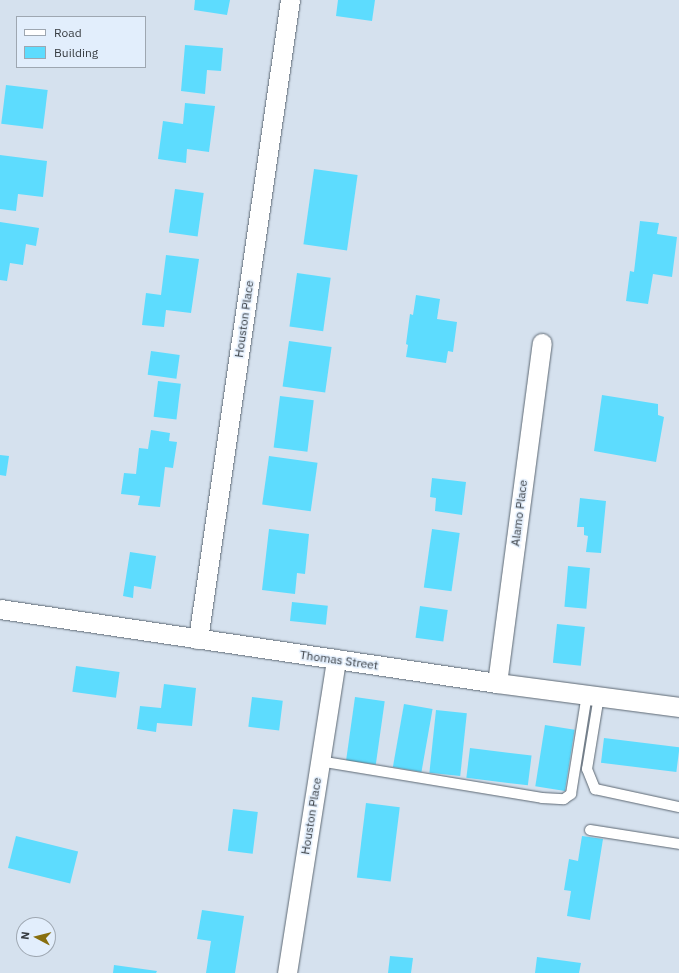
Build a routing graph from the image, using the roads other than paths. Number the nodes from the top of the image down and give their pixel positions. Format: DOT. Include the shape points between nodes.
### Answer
graph roads {
  1 [pos="290,0"];
  2 [pos="542,343"];
  3 [pos="0,609"];
  4 [pos="198,639"];
  5 [pos="336,659"];
  6 [pos="497,683"];
  7 [pos="593,695"];
  8 [pos="679,707"];
  9 [pos="319,761"];
  10 [pos="679,807"];
  11 [pos="590,830"];
  12 [pos="679,844"];
  13 [pos="287,973"];
  1 -- 4 [label="street, Houston Place"];
  2 -- 6 [label="street, Alamo Place"];
  3 -- 4 [label="street, Thomas Street"];
  4 -- 5 [label="street, Thomas Street"];
  5 -- 6 [label="street, Thomas Street"];
  5 -- 9 [label="street, Houston Place"];
  6 -- 7 [label="street, Thomas Street"];
  7 -- 8 [label="street, Thomas Street"];
  7 -- 9 [label="lane" via="571,794 564,799 542,798"];
  7 -- 10 [label="lane" via="587,769 595,789"];
  9 -- 13 [label="street, Houston Place"];
  11 -- 12 [label="lane"];
}
